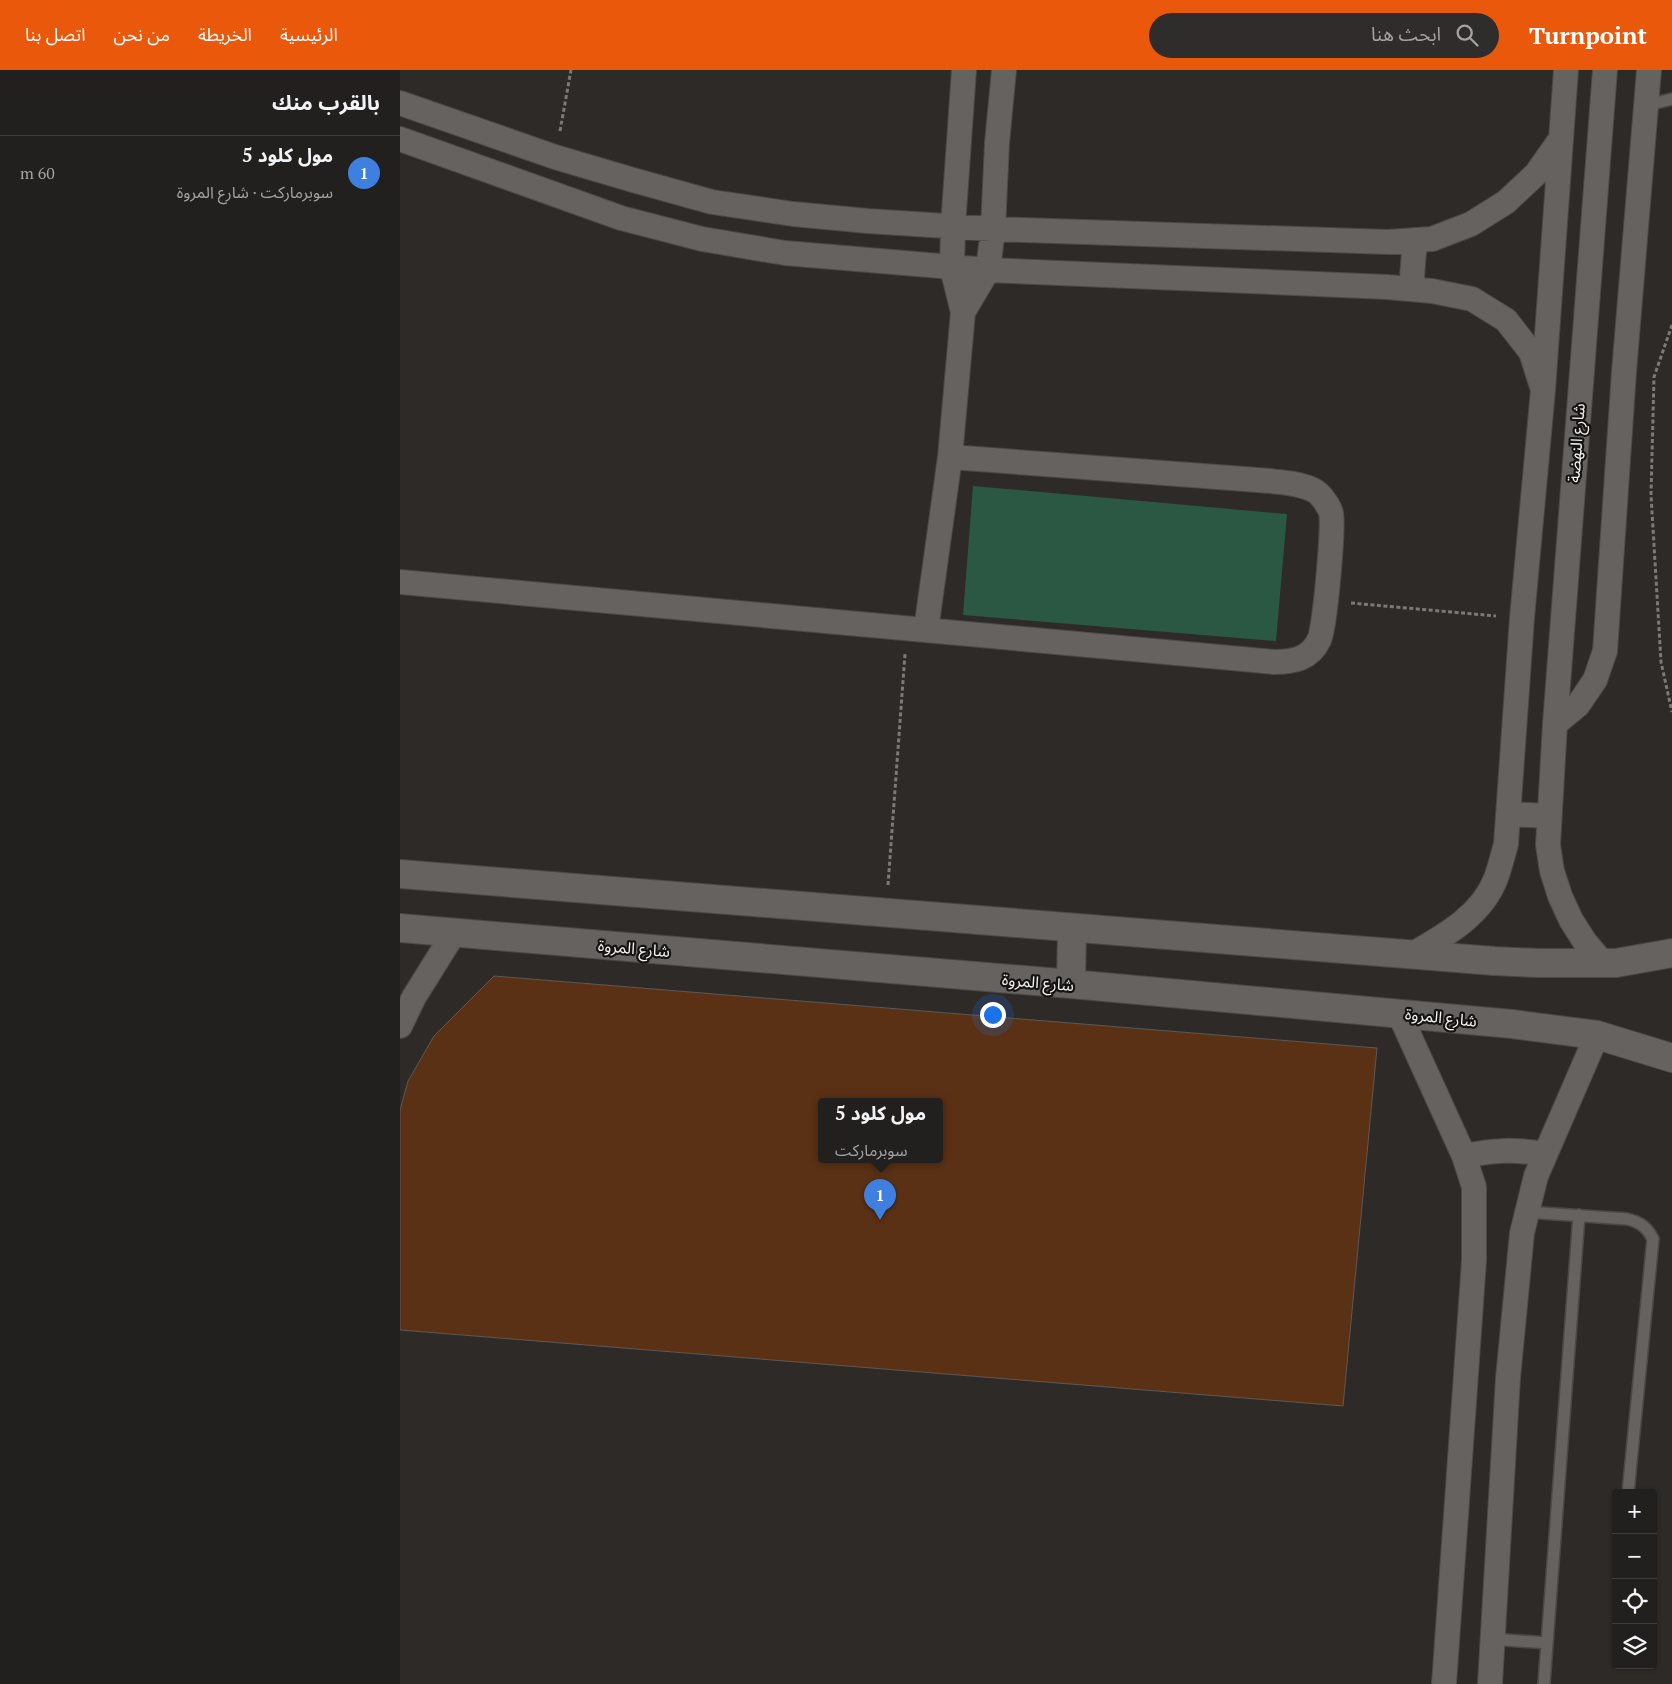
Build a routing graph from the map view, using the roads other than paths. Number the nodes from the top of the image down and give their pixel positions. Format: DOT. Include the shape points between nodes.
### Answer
graph roads {
  1 [pos="964,70"];
  2 [pos="1004,70"];
  3 [pos="1566,70"];
  4 [pos="1605,70"];
  5 [pos="1649,70"];
  6 [pos="1672,99"];
  7 [pos="400,103"];
  8 [pos="1647,105"];
  9 [pos="400,139"];
  10 [pos="1560,140"];
  11 [pos="953,226"];
  12 [pos="992,229"];
  13 [pos="1415,240"];
  14 [pos="952,268"];
  15 [pos="988,270"];
  16 [pos="1411,290"];
  17 [pos="963,312"];
  18 [pos="1543,390"];
  19 [pos="950,458"];
  20 [pos="400,582"];
  21 [pos="916,629"];
  22 [pos="1555,724"];
  23 [pos="1508,814"];
  24 [pos="1549,816"];
  25 [pos="400,874"];
  26 [pos="400,928"];
  27 [pos="1072,928"];
  28 [pos="454,933"];
  29 [pos="1413,954"];
  30 [pos="1672,954"];
  31 [pos="1602,962"];
  32 [pos="1071,984"];
  33 [pos="1400,1013"];
  34 [pos="400,1026"];
  35 [pos="1597,1034"];
  36 [pos="1672,1058"];
  37 [pos="1545,1154"];
  38 [pos="1464,1156"];
  39 [pos="1527,1212"];
  40 [pos="1580,1215"];
  41 [pos="1628,1489"];
  42 [pos="1492,1639"];
  43 [pos="1547,1643"];
  44 [pos="1444,1684"];
  45 [pos="1490,1684"];
  46 [pos="1547,1684"];
  1 -- 11 [label="street"];
  2 -- 12 [label="street"];
  3 -- 10 [label="street"];
  4 -- 22 [label="street, شارع النهضة"];
  5 -- 8 [label="street"];
  6 -- 8 [label="lane"];
  7 -- 11 [label="street" via="555,157 712,202 792,214"];
  8 -- 22 [label="street" via="1604,652 1595,680 1578,705"];
  9 -- 14 [label="street" via="621,218 702,239 784,253"];
  10 -- 13 [label="street" via="1536,174 1506,202 1471,224 1432,239"];
  10 -- 18 [label="street"];
  11 -- 12 [label="street"];
  11 -- 14 [label="street"];
  12 -- 13 [label="street" via="1388,242"];
  12 -- 15 [label="street"];
  13 -- 16 [label="street"];
  14 -- 15 [label="street"];
  14 -- 17 [label="street"];
  15 -- 16 [label="street"];
  15 -- 17 [label="street"];
  16 -- 18 [label="street" via="1472,299 1506,320 1531,352"];
  17 -- 19 [label="street"];
  18 -- 23 [label="street"];
  19 -- 21 [label="street"];
  19 -- 21 [label="street" via="1297,484 1318,493 1331,513 1332,536 1320,639 1309,654 1293,662 1274,662"];
  20 -- 21 [label="street"];
  22 -- 24 [label="street, شارع النهضة"];
  23 -- 24 [label="street"];
  23 -- 29 [label="street" via="1506,844 1496,878 1482,903 1462,923"];
  24 -- 31 [label="street, شارع النهضة" via="1548,845 1560,896 1585,942"];
  25 -- 27 [label="street"];
  26 -- 28 [label="street, شارع المروة"];
  27 -- 29 [label="street"];
  27 -- 32 [label="street"];
  28 -- 32 [label="street, شارع المروة"];
  28 -- 34 [label="street"];
  29 -- 31 [label="street" via="1538,963"];
  30 -- 31 [label="street" via="1616,963"];
  32 -- 33 [label="street, شارع المروة"];
  33 -- 35 [label="street, شارع المروة"];
  33 -- 38 [label="street"];
  35 -- 36 [label="street, شارع المروة"];
  35 -- 37 [label="street"];
  37 -- 38 [label="street" via="1494,1150"];
  37 -- 39 [label="street"];
  38 -- 44 [label="street" via="1474,1187 1474,1261"];
  39 -- 40 [label="lane"];
  39 -- 42 [label="street" via="1521,1242 1508,1378"];
  40 -- 41 [label="lane" via="1639,1222 1649,1230 1653,1239"];
  40 -- 43 [label="lane"];
  42 -- 43 [label="lane"];
  42 -- 45 [label="street"];
  43 -- 46 [label="lane"];
}
